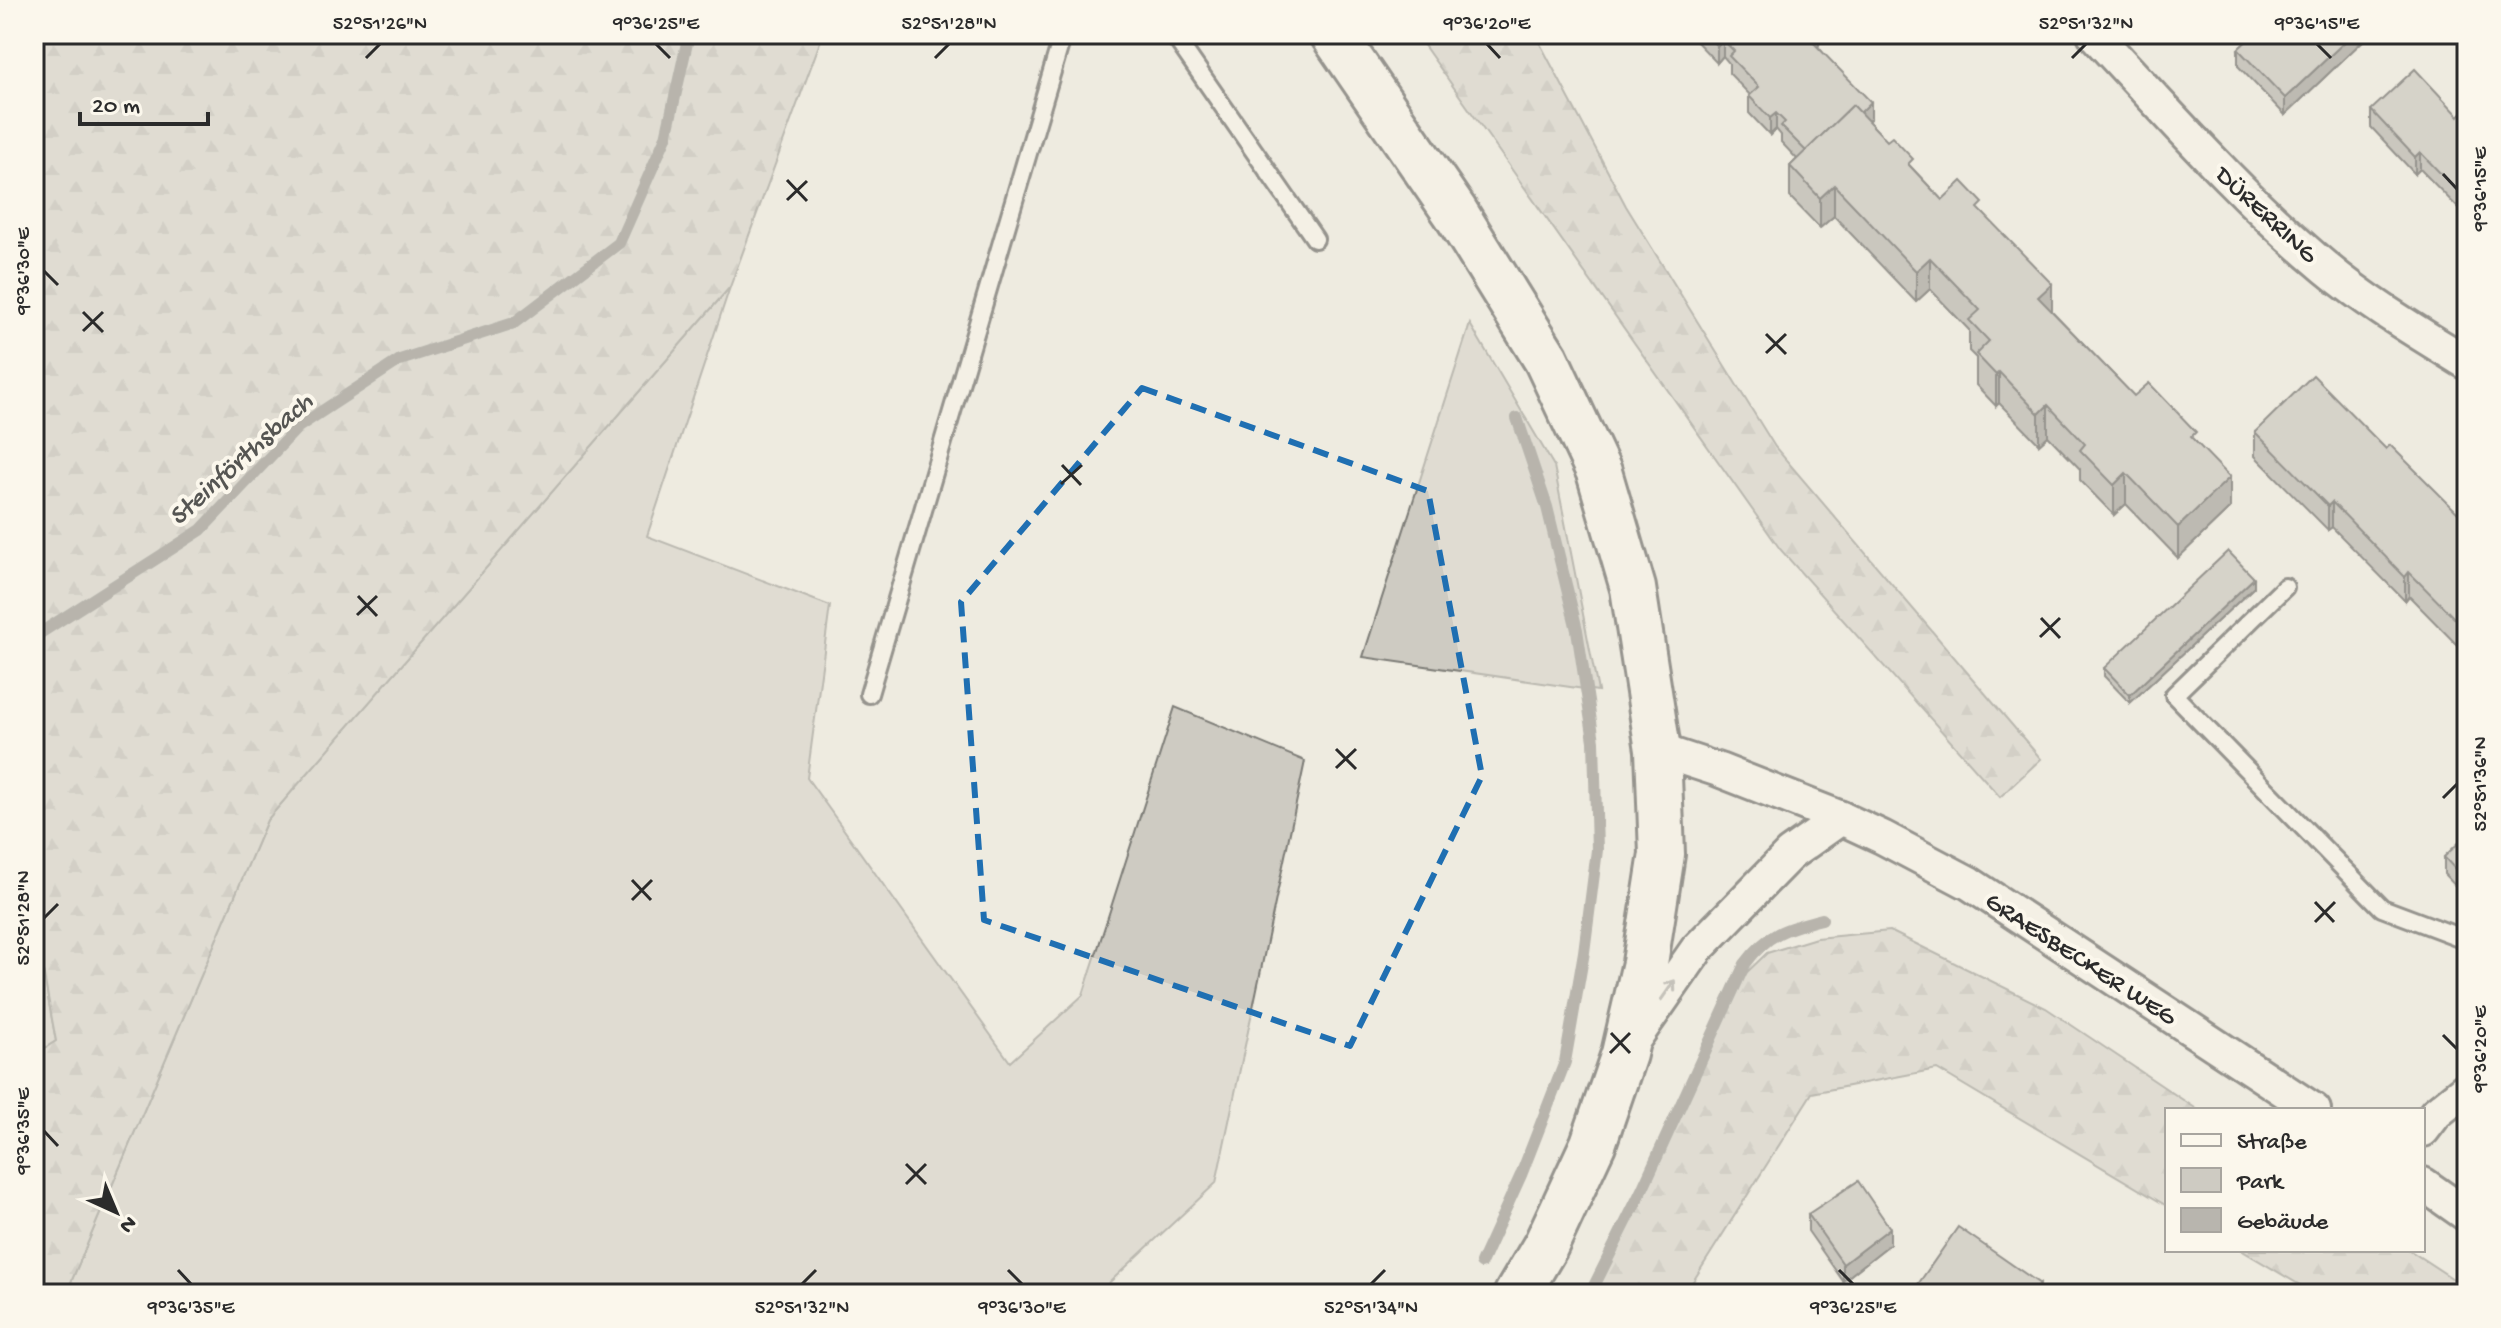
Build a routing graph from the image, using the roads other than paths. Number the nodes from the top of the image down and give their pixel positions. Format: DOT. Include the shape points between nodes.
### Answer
graph roads {
  1 [pos="1063,34"];
  2 [pos="1173,34"];
  3 [pos="1333,34"];
  4 [pos="2094,34"];
  5 [pos="1315,239"];
  6 [pos="2467,363"];
  7 [pos="2285,587"];
  8 [pos="869,694"];
  9 [pos="1658,750"];
  10 [pos="1841,818"];
  11 [pos="2467,940"];
  12 [pos="1624,1054"];
  13 [pos="2467,1088"];
  14 [pos="2311,1108"];
  15 [pos="2425,1127"];
  16 [pos="2425,1185"];
  17 [pos="2467,1215"];
  18 [pos="1517,1294"];
  1 -- 8 [label="lane"];
  2 -- 5 [label="lane"];
  3 -- 9 [label="main road" via="1455,212 1546,359 1599,472 1633,588"];
  4 -- 6 [label="street, DÜRERRING" via="2244,194 2325,268"];
  7 -- 11 [label="lane" via="2174,695 2382,908"];
  9 -- 10 [label="street, GRAESBECKER WEG"];
  9 -- 12 [label="main road" via="1662,854"];
  12 -- 10 [label="street, one-way" via="1697,949 1790,854"];
  10 -- 14 [label="street, GRAESBECKER WEG" via="1969,883"];
  12 -- 18 [label="main road" via="1593,1144"];
  13 -- 15 [label="street"];
  16 -- 17 [label="street"];
}
